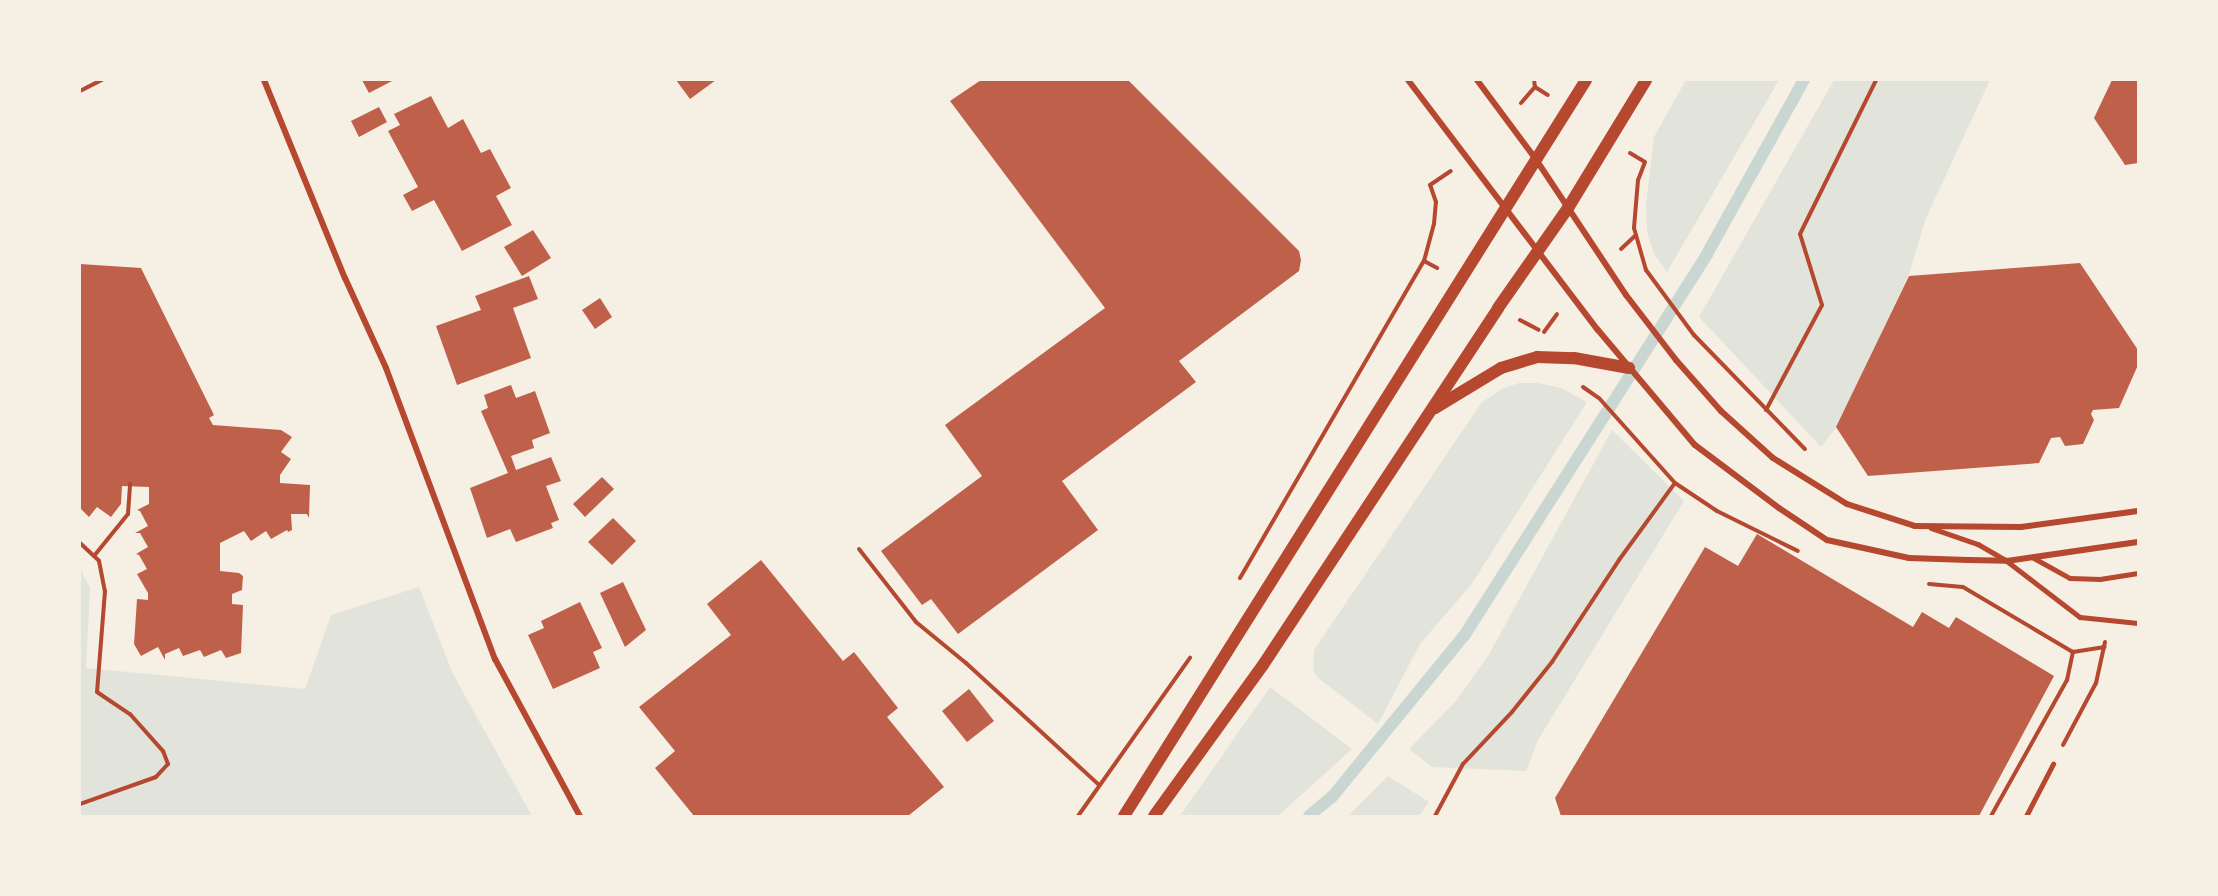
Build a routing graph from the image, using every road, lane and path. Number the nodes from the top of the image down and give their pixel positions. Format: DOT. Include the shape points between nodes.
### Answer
graph roads {
  1 [pos="102,80"];
  2 [pos="264,80"];
  3 [pos="1408,80"];
  4 [pos="1477,80"];
  5 [pos="1534,80"];
  6 [pos="1586,80"];
  7 [pos="1646,80"];
  8 [pos="1876,80"];
  9 [pos="80,91"];
  10 [pos="1507,119"];
  11 [pos="1535,158"];
  12 [pos="1467,160"];
  13 [pos="1504,208"];
  14 [pos="1568,208"];
  15 [pos="1538,252"];
  16 [pos="1646,270"];
  17 [pos="1629,368"];
  18 [pos="1578,384"];
  19 [pos="1766,410"];
  20 [pos="1430,411"];
  21 [pos="1625,427"];
  22 [pos="1812,457"];
  23 [pos="1675,483"];
  24 [pos="130,484"];
  25 [pos="2139,511"];
  26 [pos="1929,527"];
  27 [pos="2139,542"];
  28 [pos="80,543"];
  29 [pos="859,549"];
  30 [pos="94,556"];
  31 [pos="2034,558"];
  32 [pos="2007,561"];
  33 [pos="2139,573"];
  34 [pos="1234,588"];
  35 [pos="2139,623"];
  36 [pos="2105,647"];
  37 [pos="1196,649"];
  38 [pos="2073,652"];
  39 [pos="2053,764"];
  40 [pos="1099,785"];
  41 [pos="80,804"];
  42 [pos="580,816"];
  43 [pos="1078,816"];
  44 [pos="1124,816"];
  45 [pos="1154,816"];
  46 [pos="1435,816"];
  47 [pos="1992,816"];
  48 [pos="2026,816"];
  1 -- 9 [label="path"];
  2 -- 42 [label="street" via="386,368 495,658"];
  3 -- 12 [label="street"];
  4 -- 10 [label="street"];
  5 -- 10 [label="path" via="1535,87"];
  6 -- 11 [label="main road"];
  7 -- 14 [label="main road"];
  8 -- 19 [label="path" via="1800,234 1822,305"];
  10 -- 11 [label="street"];
  11 -- 13 [label="main road"];
  11 -- 14 [label="street"];
  12 -- 13 [label="street"];
  12 -- 34 [label="path" via="1430,185 1436,202 1424,261"];
  13 -- 15 [label="street"];
  13 -- 44 [label="main road"];
  14 -- 15 [label="main road"];
  14 -- 26 [label="street" via="1626,295 1676,360 1721,411 1773,458 1847,504"];
  15 -- 17 [label="street"];
  15 -- 20 [label="main road"];
  16 -- 19 [label="path" via="1694,335"];
  17 -- 20 [label="main road" via="1574,357 1537,357 1501,368"];
  17 -- 32 [label="street" via="1695,446 1827,540 1909,558"];
  18 -- 21 [label="path" via="1599,398"];
  19 -- 22 [label="path"];
  20 -- 45 [label="main road" via="1263,665"];
  23 -- 46 [label="path" via="1552,662 1463,764"];
  24 -- 30 [label="path" via="128,514"];
  25 -- 26 [label="street" via="2021,527"];
  26 -- 32 [label="lane" via="1978,544"];
  27 -- 31 [label="street"];
  28 -- 30 [label="path"];
  29 -- 40 [label="path" via="916,622"];
  30 -- 41 [label="path" via="99,561 105,591 97,692 130,714 163,751 168,764 156,777"];
  31 -- 32 [label="street"];
  31 -- 33 [label="lane" via="2070,578 2100,579"];
  32 -- 35 [label="lane" via="2080,617"];
  36 -- 39 [label="path" via="2096,683"];
  37 -- 40 [label="path"];
  38 -- 47 [label="path" via="2067,680"];
  39 -- 48 [label="street"];
  40 -- 43 [label="path"];
}
